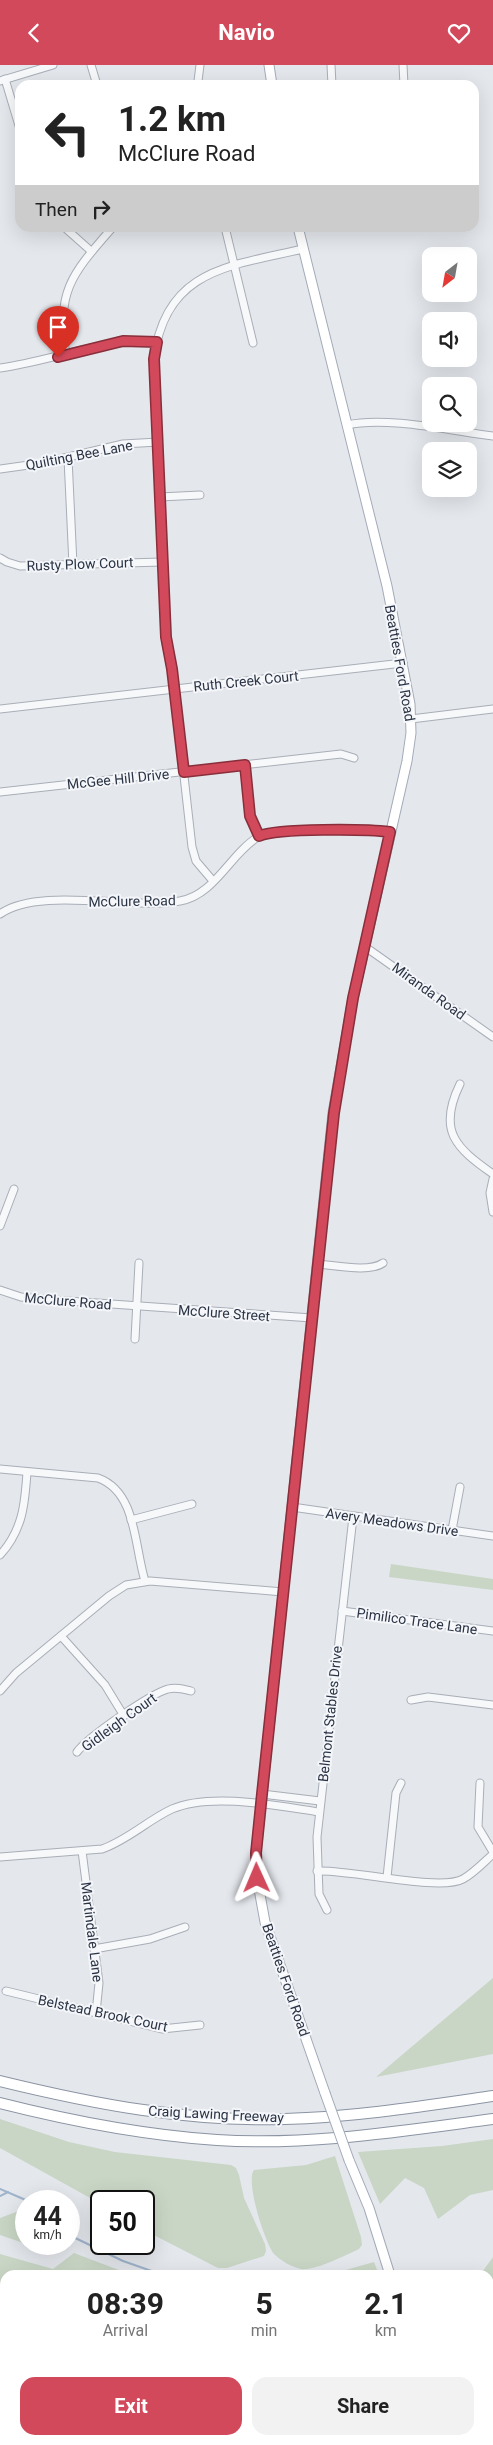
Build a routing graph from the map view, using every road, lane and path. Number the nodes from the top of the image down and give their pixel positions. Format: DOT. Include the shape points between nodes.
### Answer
graph roads {
  1 [pos="52,65"];
  2 [pos="91,65"];
  3 [pos="200,65"];
  4 [pos="269,65"];
  5 [pos="331,65"];
  6 [pos="403,65"];
  7 [pos="41,67"];
  8 [pos="2,80"];
  9 [pos="96,80"];
  10 [pos="198,80"];
  11 [pos="271,80"];
  12 [pos="332,80"];
  13 [pos="404,80"];
  14 [pos="15,115"];
  15 [pos="70,232"];
  16 [pos="109,232"];
  17 [pos="226,232"];
  18 [pos="299,232"];
  19 [pos="303,249"];
  20 [pos="92,251"];
  21 [pos="233,265"];
  22 [pos="157,342"];
  23 [pos="253,343"];
  24 [pos="66,355"];
  25 [pos="0,368"];
  26 [pos="347,425"];
  27 [pos="493,436"];
  28 [pos="158,442"];
  29 [pos="68,458"];
  30 [pos="0,469"];
  31 [pos="200,495"];
  32 [pos="160,497"];
  33 [pos="0,557"];
  34 [pos="162,562"];
  35 [pos="72,565"];
  36 [pos="403,663"];
  37 [pos="174,689"];
  38 [pos="0,709"];
  39 [pos="493,709"];
  40 [pos="412,719"];
  41 [pos="354,758"];
  42 [pos="245,765"];
  43 [pos="184,772"];
  44 [pos="0,792"];
  45 [pos="390,832"];
  46 [pos="259,836"];
  47 [pos="212,881"];
  48 [pos="0,914"];
  49 [pos="364,946"];
  50 [pos="493,1037"];
  51 [pos="460,1084"];
  52 [pos="493,1174"];
  53 [pos="493,1179"];
  54 [pos="14,1189"];
  55 [pos="493,1211"];
  56 [pos="0,1226"];
  57 [pos="139,1263"];
  58 [pos="383,1263"];
  59 [pos="317,1264"];
  60 [pos="0,1290"];
  61 [pos="136,1307"];
  62 [pos="312,1319"];
  63 [pos="135,1339"];
  64 [pos="0,1469"];
  65 [pos="27,1472"];
  66 [pos="460,1487"];
  67 [pos="192,1504"];
  68 [pos="292,1507"];
  69 [pos="353,1517"];
  70 [pos="131,1520"];
  71 [pos="452,1530"];
  72 [pos="493,1536"];
  73 [pos="0,1555"];
  74 [pos="145,1581"];
  75 [pos="283,1592"];
  76 [pos="342,1611"];
  77 [pos="493,1631"];
  78 [pos="61,1636"];
  79 [pos="0,1691"];
  80 [pos="191,1691"];
  81 [pos="410,1700"];
  82 [pos="493,1705"];
  83 [pos="124,1716"];
  84 [pos="77,1752"];
  85 [pos="400,1783"];
  86 [pos="480,1783"];
  87 [pos="261,1798"];
  88 [pos="320,1801"];
  89 [pos="319,1812"];
  90 [pos="82,1851"];
  91 [pos="493,1853"];
  92 [pos="0,1857"];
  93 [pos="317,1871"];
  94 [pos="387,1877"];
  95 [pos="326,1910"];
  96 [pos="185,1927"];
  97 [pos="94,1949"];
  98 [pos="6,1991"];
  99 [pos="96,2013"];
  100 [pos="200,2025"];
  101 [pos="0,2081"];
  102 [pos="493,2097"];
  103 [pos="0,2103"];
  104 [pos="493,2119"];
  105 [pos="388,2270"];
  1 -- 7 [label="street"];
  2 -- 9 [label="street"];
  3 -- 10 [label="street"];
  4 -- 11 [label="main road"];
  5 -- 12 [label="street"];
  6 -- 13 [label="street"];
  7 -- 8 [label="street"];
  8 -- 14 [label="street"];
  15 -- 20 [label="street"];
  16 -- 20 [label="street"];
  17 -- 21 [label="street"];
  18 -- 19 [label="main road, Beatties Ford Road"];
  19 -- 21 [label="street"];
  19 -- 26 [label="main road, Beatties Ford Road"];
  20 -- 24 [label="street" via="76,270 67,288 63,307"];
  21 -- 22 [label="street" via="205,276 179,296 164,318"];
  21 -- 23 [label="street"];
  22 -- 24 [label="street" via="123,341"];
  22 -- 28 [label="street" via="154,359"];
  24 -- 25 [label="street"];
  26 -- 27 [label="street" via="420,426"];
  26 -- 36 [label="main road, Beatties Ford Road"];
  28 -- 29 [label="street, Quilting Bee Lane" via="123,444"];
  28 -- 32 [label="street"];
  29 -- 30 [label="street, Quilting Bee Lane"];
  29 -- 35 [label="street"];
  31 -- 32 [label="street"];
  32 -- 34 [label="street"];
  33 -- 35 [label="street, Rusty Plow Court" via="20,566"];
  34 -- 35 [label="street, Rusty Plow Court"];
  34 -- 37 [label="street" via="166,643"];
  36 -- 37 [label="street, Ruth Creek Court"];
  36 -- 40 [label="main road, Beatties Ford Road"];
  37 -- 38 [label="street, Ruth Creek Court"];
  37 -- 43 [label="street"];
  39 -- 40 [label="street"];
  40 -- 45 [label="main road, Beatties Ford Road" via="410,745"];
  41 -- 42 [label="street, McGee Hill Drive" via="341,754"];
  42 -- 43 [label="street, McGee Hill Drive"];
  42 -- 46 [label="street" via="250,816"];
  43 -- 44 [label="street, McGee Hill Drive"];
  43 -- 47 [label="street" via="194,855"];
  45 -- 46 [label="street" via="297,832"];
  45 -- 49 [label="main road, Beatties Ford Road"];
  46 -- 47 [label="street, McClure Road"];
  47 -- 48 [label="street, McClure Road" via="194,897 181,901 37,902 13,906"];
  49 -- 50 [label="street, Miranda Road"];
  49 -- 59 [label="main road, Beatties Ford Road" via="334,1113"];
  51 -- 52 [label="street" via="451,1120 454,1139 466,1155"];
  53 -- 55 [label="street" via="490,1193"];
  54 -- 56 [label="street"];
  57 -- 61 [label="street"];
  58 -- 59 [label="street" via="372,1268"];
  59 -- 62 [label="main road, Beatties Ford Road"];
  60 -- 61 [label="street, McClure Road" via="21,1297"];
  61 -- 62 [label="street, McClure Street"];
  61 -- 63 [label="street"];
  62 -- 68 [label="main road, Beatties Ford Road"];
  64 -- 65 [label="street"];
  65 -- 70 [label="street" via="106,1481 121,1494"];
  65 -- 73 [label="street" via="22,1520"];
  66 -- 71 [label="street"];
  67 -- 70 [label="street"];
  68 -- 69 [label="street, Avery Meadows Drive"];
  68 -- 75 [label="main road, Beatties Ford Road"];
  69 -- 71 [label="street, Avery Meadows Drive"];
  69 -- 76 [label="street, Belmont Stables Drive"];
  70 -- 74 [label="street"];
  71 -- 72 [label="street, Avery Meadows Drive"];
  74 -- 75 [label="street"];
  74 -- 78 [label="street" via="116,1591"];
  75 -- 87 [label="main road, Beatties Ford Road"];
  76 -- 77 [label="street, Pimilico Trace Lane"];
  76 -- 88 [label="street, Belmont Stables Drive"];
  78 -- 79 [label="street" via="16,1673"];
  78 -- 83 [label="street" via="105,1685"];
  80 -- 83 [label="street, Gidleigh Court" via="174,1688 162,1691"];
  81 -- 82 [label="street" via="428,1697"];
  83 -- 84 [label="street, Gidleigh Court"];
  85 -- 94 [label="street" via="396,1793"];
  86 -- 91 [label="street" via="478,1827"];
  87 -- 88 [label="street"];
  87 -- 89 [label="street"];
  87 -- 90 [label="street" via="183,1805 117,1843 102,1849"];
  87 -- 105 [label="main road, Beatties Ford Road, bridge" via="256,1853 263,1915"];
  88 -- 89 [label="street, Belmont Stables Drive"];
  89 -- 93 [label="street, Belmont Stables Drive"];
  90 -- 92 [label="street"];
  90 -- 97 [label="street, Martindale Lane"];
  91 -- 94 [label="street" via="464,1879 456,1881 440,1884"];
  93 -- 94 [label="street"];
  93 -- 95 [label="street, Belmont Stables Drive" via="319,1894"];
  96 -- 97 [label="street" via="150,1939"];
  97 -- 99 [label="street, Martindale Lane" via="100,1992"];
  98 -- 99 [label="street, Belstead Brook Court"];
  99 -- 100 [label="street, Belstead Brook Court" via="162,2029"];
  101 -- 102 [label="highway, Craig Lawing Freeway" via="125,2108 245,2119 360,2114"];
  103 -- 104 [label="highway, Craig Lawing Freeway" via="126,2130 218,2140 330,2138"];
}
